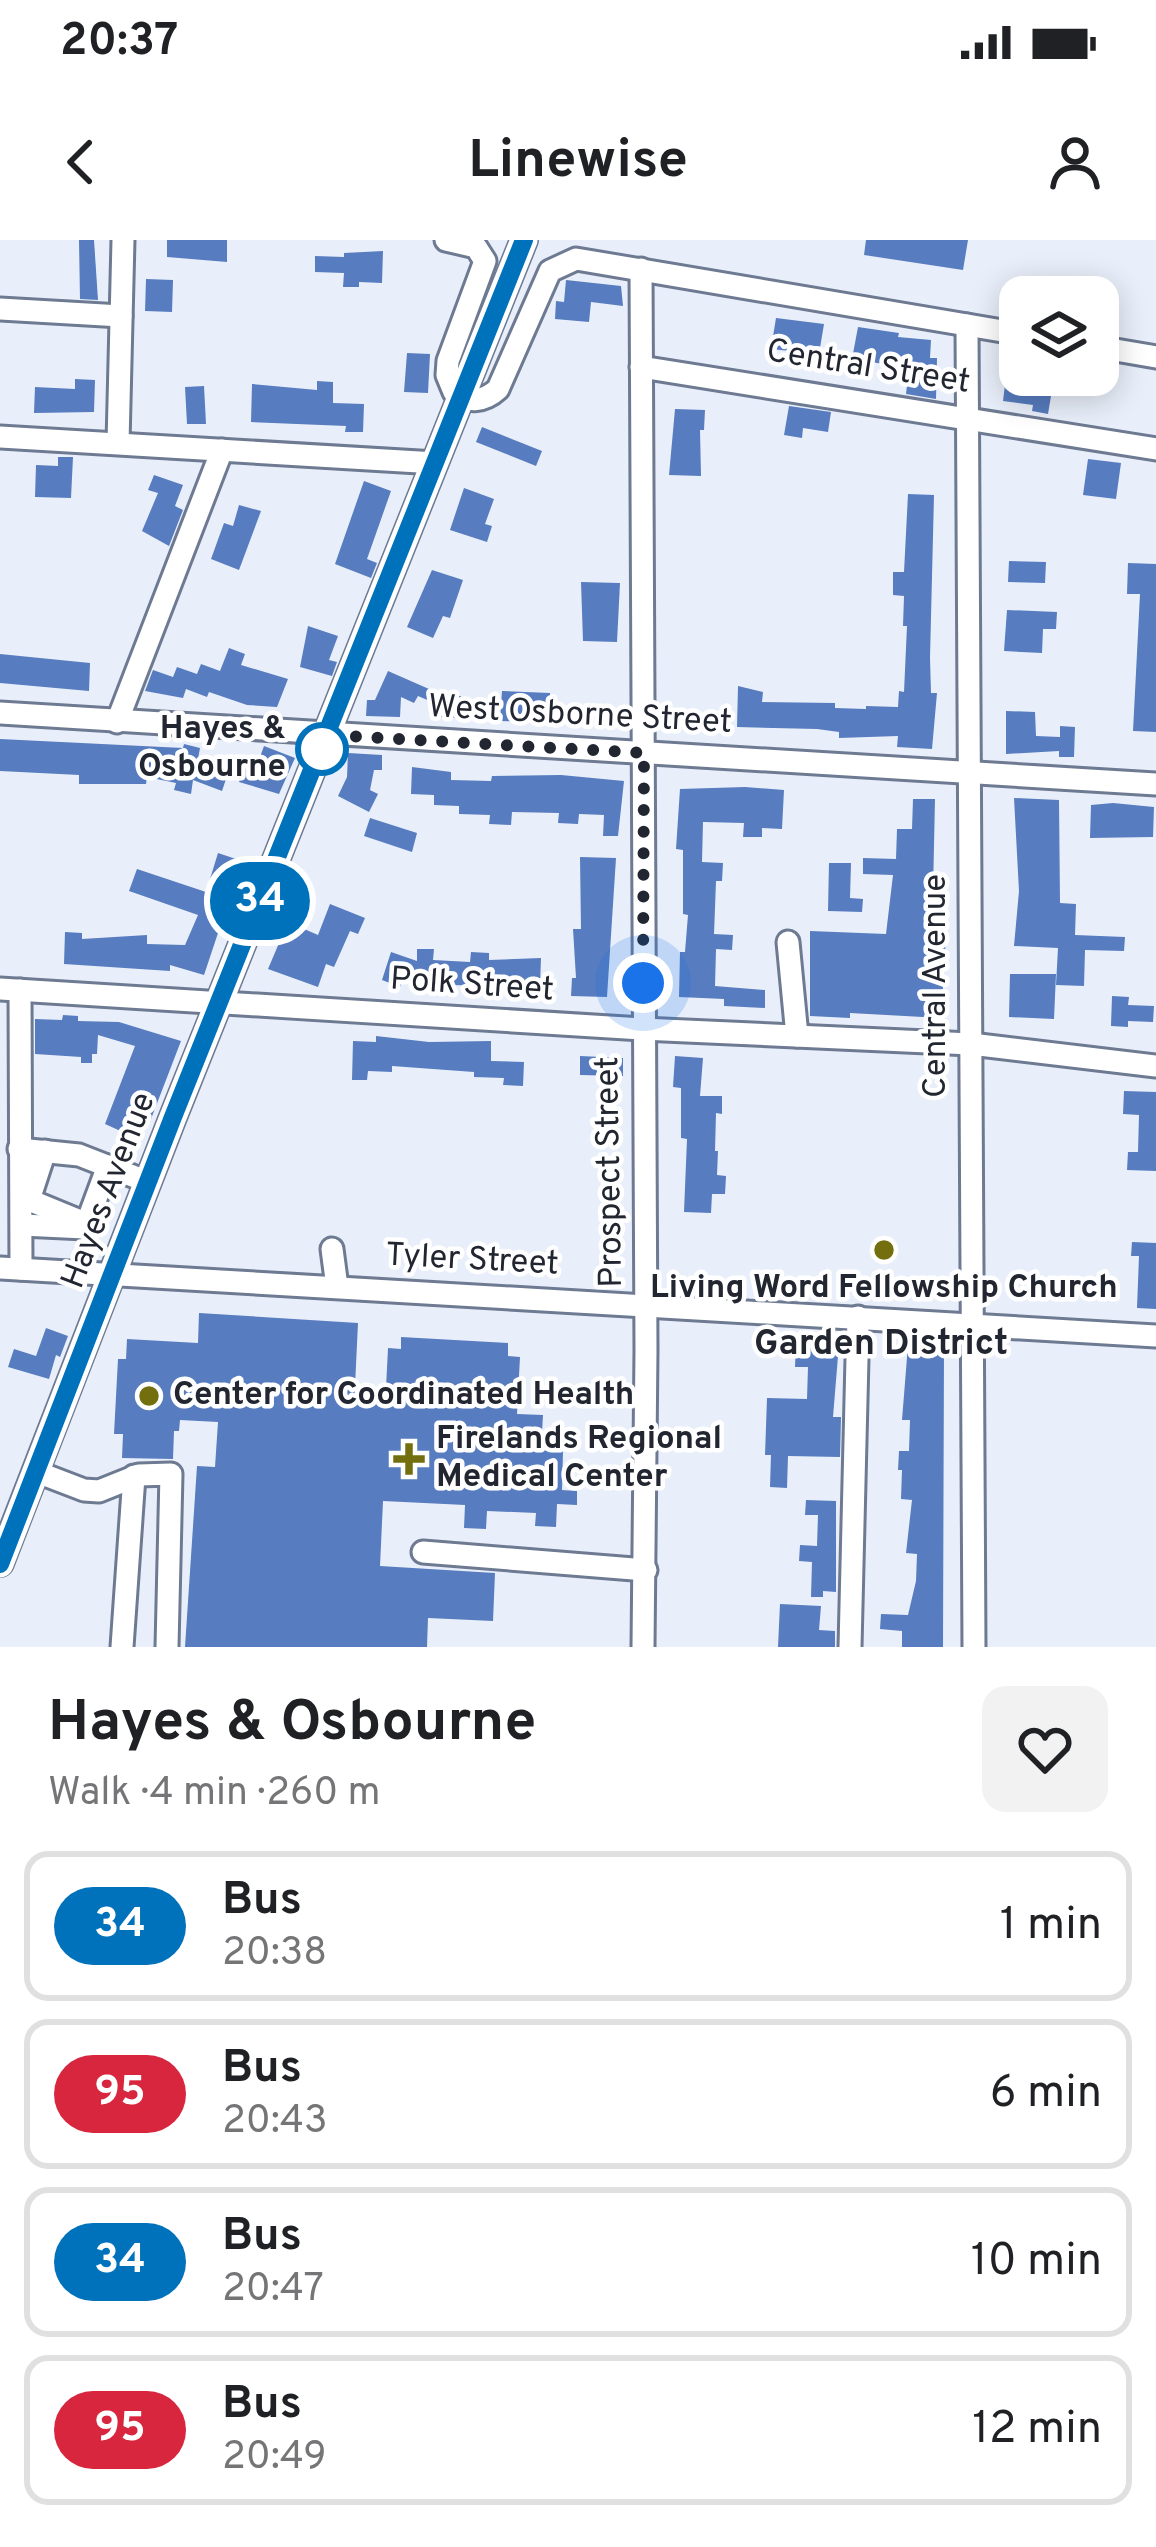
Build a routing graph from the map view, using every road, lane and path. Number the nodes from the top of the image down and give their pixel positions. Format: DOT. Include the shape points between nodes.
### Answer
graph roads {
  1 [pos="123,240"];
  2 [pos="446,240"];
  3 [pos="524,240"];
  4 [pos="640,269"];
  5 [pos="0,309"];
  6 [pos="121,316"];
  7 [pos="967,325"];
  8 [pos="999,330"];
  9 [pos="1119,351"];
  10 [pos="1156,357"];
  11 [pos="641,367"];
  12 [pos="462,399"];
  13 [pos="967,417"];
  14 [pos="0,436"];
  15 [pos="118,443"];
  16 [pos="1156,449"];
  17 [pos="222,450"];
  18 [pos="436,463"];
  19 [pos="0,713"];
  20 [pos="117,722"];
  21 [pos="328,735"];
  22 [pos="644,753"];
  23 [pos="969,773"];
  24 [pos="1156,784"];
  25 [pos="788,942"];
  26 [pos="10,989"];
  27 [pos="219,1003"];
  28 [pos="642,1029"];
  29 [pos="796,1036"];
  30 [pos="970,1044"];
  31 [pos="1156,1066"];
  32 [pos="19,1149"];
  33 [pos="45,1151"];
  34 [pos="108,1166"];
  35 [pos="148,1182"];
  36 [pos="24,1209"];
  37 [pos="332,1249"];
  38 [pos="11,1269"];
  39 [pos="114,1275"];
  40 [pos="337,1287"];
  41 [pos="645,1303"];
  42 [pos="858,1317"];
  43 [pos="972,1324"];
  44 [pos="1156,1336"];
  45 [pos="37,1472"];
  46 [pos="134,1476"];
  47 [pos="3,1548"];
  48 [pos="423,1552"];
  49 [pos="646,1570"];
  50 [pos="122,1647"];
  51 [pos="167,1647"];
  52 [pos="643,1647"];
  53 [pos="850,1647"];
  54 [pos="974,1647"];
  1 -- 6 [label="street"];
  2 -- 12 [label="street" via="476,248 484,261 447,365"];
  3 -- 12 [label="main road, Hayes Avenue"];
  4 -- 7 [label="street"];
  4 -- 11 [label="street, Prospect Street"];
  4 -- 12 [label="street" via="576,259 554,267 498,389"];
  5 -- 6 [label="street"];
  6 -- 15 [label="street"];
  7 -- 8 [label="street"];
  7 -- 13 [label="street, Central Avenue"];
  9 -- 10 [label="street"];
  11 -- 13 [label="street, Central Street"];
  11 -- 22 [label="street, Prospect Street"];
  12 -- 18 [label="main road, Hayes Avenue"];
  13 -- 16 [label="street, Central Street"];
  13 -- 23 [label="street, Central Avenue"];
  14 -- 15 [label="street"];
  15 -- 17 [label="street"];
  17 -- 18 [label="street"];
  17 -- 20 [label="street"];
  18 -- 21 [label="main road, Hayes Avenue"];
  19 -- 20 [label="street, West Osborne Street"];
  20 -- 21 [label="street, West Osborne Street"];
  21 -- 22 [label="street, West Osborne Street"];
  21 -- 27 [label="main road, Hayes Avenue"];
  22 -- 23 [label="street, West Osborne Street"];
  22 -- 28 [label="street, Prospect Street"];
  23 -- 24 [label="street, West Osborne Street"];
  23 -- 30 [label="street, Central Avenue"];
  25 -- 29 [label="street"];
  26 -- 27 [label="street, Polk Street"];
  26 -- 32 [label="street"];
  27 -- 28 [label="street, Polk Street"];
  27 -- 35 [label="main road, Hayes Avenue"];
  28 -- 29 [label="street, Polk Street"];
  28 -- 41 [label="street, Prospect Street"];
  29 -- 30 [label="street, Polk Street"];
  30 -- 31 [label="street, Polk Street"];
  30 -- 43 [label="street, Central Avenue"];
  32 -- 33 [label="street"];
  32 -- 36 [label="street"];
  33 -- 34 [label="street"];
  33 -- 36 [label="street"];
  34 -- 35 [label="street"];
  34 -- 36 [label="street" via="85,1228"];
  35 -- 39 [label="main road, Hayes Avenue"];
  36 -- 38 [label="street"];
  37 -- 40 [label="street"];
  38 -- 39 [label="street, Tyler Street"];
  39 -- 40 [label="street, Tyler Street"];
  39 -- 45 [label="main road, Hayes Avenue"];
  40 -- 41 [label="street, Tyler Street"];
  41 -- 42 [label="street, Tyler Street"];
  41 -- 49 [label="street, Prospect Street"];
  42 -- 43 [label="street, Tyler Street"];
  42 -- 53 [label="street"];
  43 -- 44 [label="street, Tyler Street"];
  43 -- 54 [label="street, Central Avenue"];
  45 -- 46 [label="street" via="99,1491"];
  45 -- 47 [label="main road, Hayes Avenue"];
  46 -- 50 [label="street"];
  46 -- 51 [label="street" via="171,1474"];
  48 -- 49 [label="street"];
  49 -- 52 [label="street, Prospect Street"];
}
